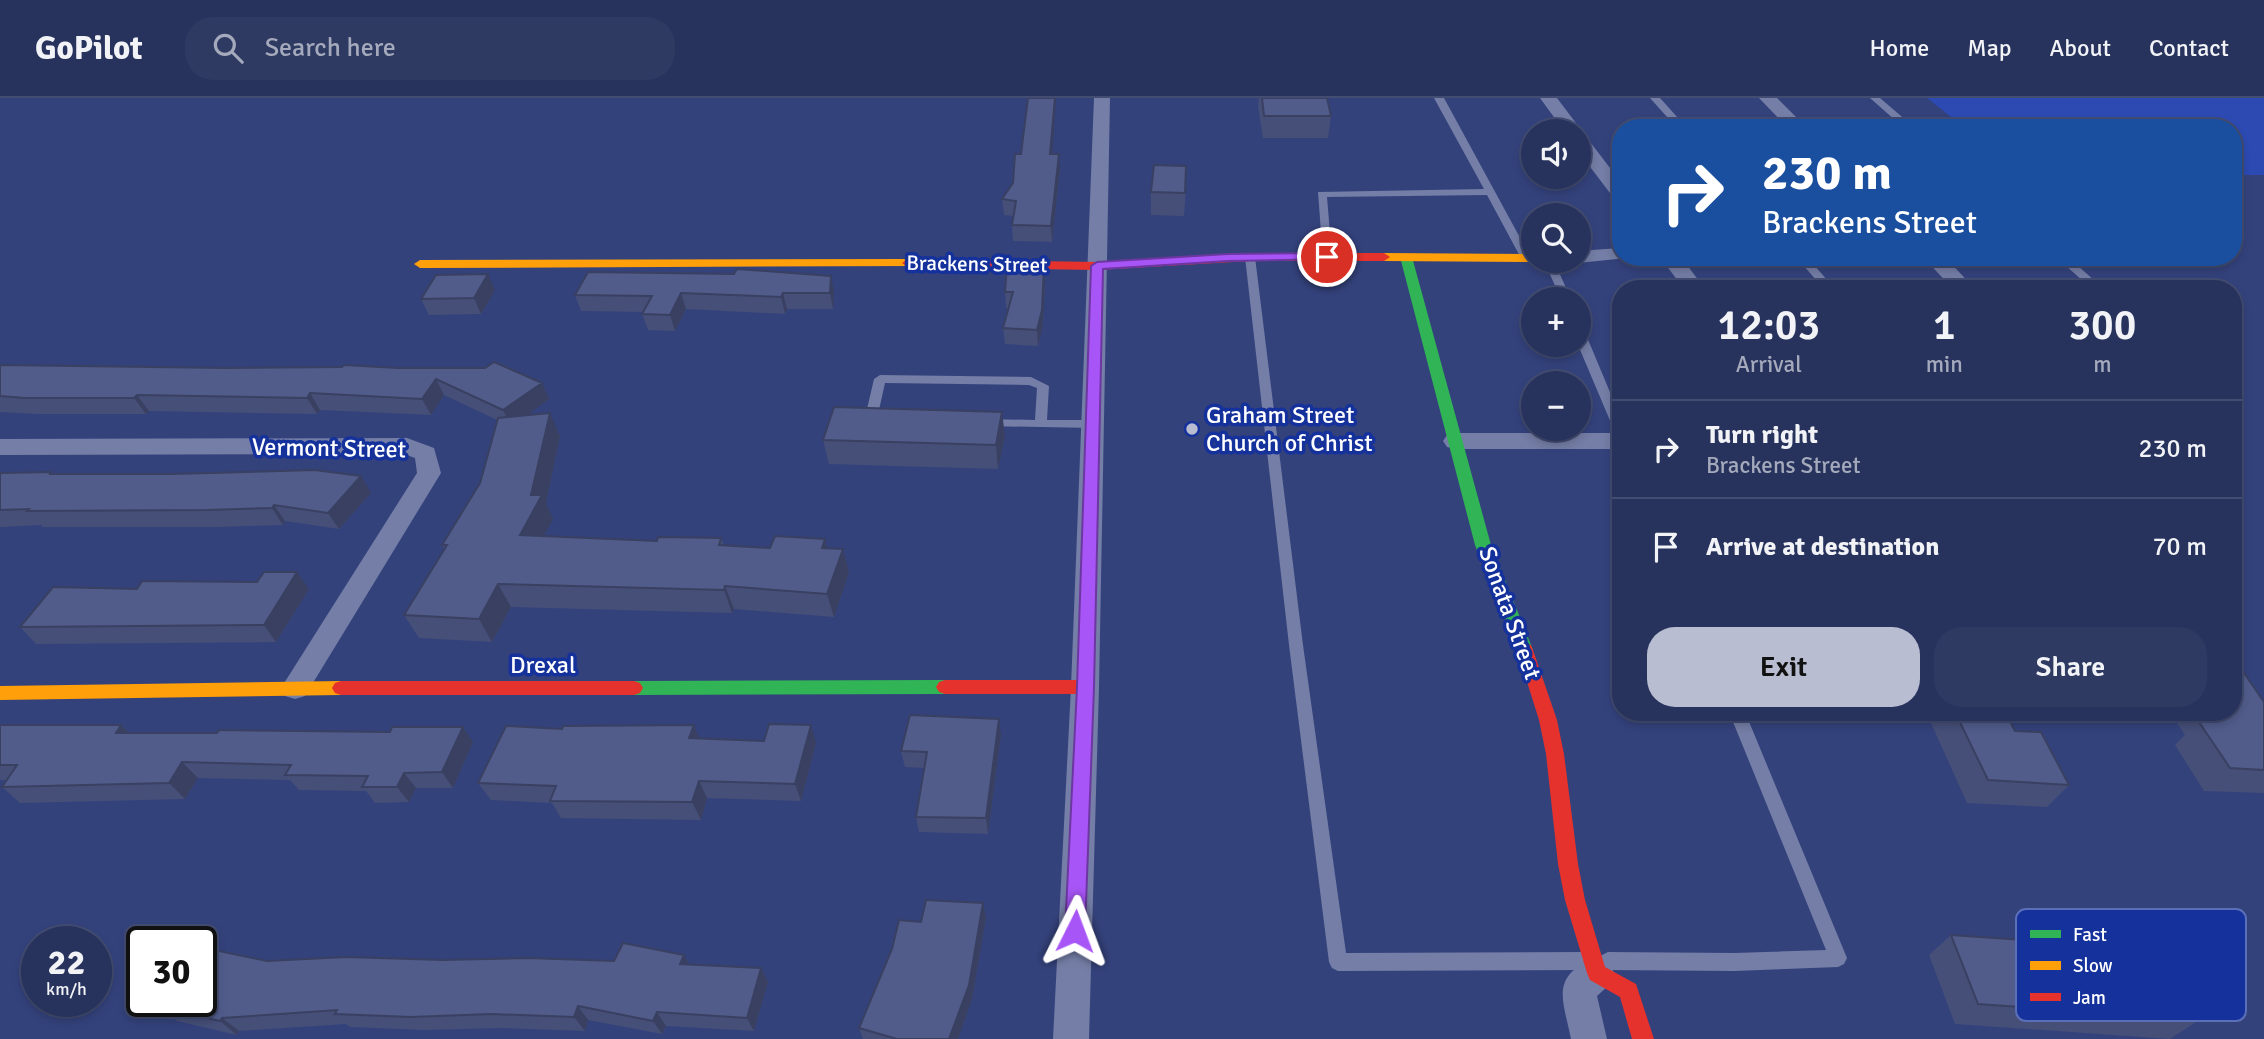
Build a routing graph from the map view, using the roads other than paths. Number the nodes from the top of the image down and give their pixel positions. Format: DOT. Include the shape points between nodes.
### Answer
graph roads {
  1 [pos="1102,98"];
  2 [pos="1439,98"];
  3 [pos="1548,98"];
  4 [pos="1655,98"];
  5 [pos="1767,98"];
  6 [pos="1875,98"];
  7 [pos="1564,119"];
  8 [pos="1674,119"];
  9 [pos="1789,119"];
  10 [pos="1900,119"];
  11 [pos="1591,155"];
  12 [pos="1612,183"];
  13 [pos="1492,192"];
  14 [pos="1521,242"];
  15 [pos="1612,255"];
  16 [pos="1591,256"];
  17 [pos="1250,257"];
  18 [pos="1327,257"];
  19 [pos="1406,257"];
  20 [pos="1521,258"];
  21 [pos="420,264"];
  22 [pos="1097,266"];
  23 [pos="1677,266"];
  24 [pos="1809,266"];
  25 [pos="1942,266"];
  26 [pos="2072,266"];
  27 [pos="1688,280"];
  28 [pos="1822,280"];
  29 [pos="1956,280"];
  30 [pos="2089,280"];
  31 [pos="1589,357"];
  32 [pos="1612,411"];
  33 [pos="883,422"];
  34 [pos="975,423"];
  35 [pos="1041,424"];
  36 [pos="1094,424"];
  37 [pos="1455,440"];
  38 [pos="1612,441"];
  39 [pos="0,447"];
  40 [pos="1086,687"];
  41 [pos="295,688"];
  42 [pos="0,693"];
  43 [pos="1741,721"];
  44 [pos="1595,967"];
  45 [pos="1071,1039"];
  46 [pos="1589,1039"];
  47 [pos="1643,1039"];
  1 -- 22 [label="street"];
  2 -- 13 [label="lane"];
  3 -- 7 [label="street"];
  4 -- 8 [label="lane"];
  5 -- 9 [label="street"];
  6 -- 10 [label="lane"];
  11 -- 12 [label="street"];
  13 -- 14 [label="lane"];
  13 -- 18 [label="lane" via="1322,194"];
  15 -- 16 [label="street"];
  17 -- 18 [label="street, Brackens Street"];
  17 -- 22 [label="street, Brackens Street"];
  17 -- 44 [label="lane" via="1338,962"];
  18 -- 19 [label="street, Brackens Street"];
  19 -- 20 [label="street, Brackens Street"];
  19 -- 37 [label="street, Sonata Street"];
  21 -- 22 [label="street, Brackens Street" via="816,261"];
  22 -- 36 [label="street"];
  23 -- 27 [label="street"];
  24 -- 28 [label="lane"];
  25 -- 29 [label="street"];
  26 -- 30 [label="lane"];
  31 -- 32 [label="lane"];
  33 -- 35 [label="lane" via="870,422 880,379 1031,382 1042,386 1044,392"];
  34 -- 35 [label="lane"];
  35 -- 36 [label="lane"];
  36 -- 40 [label="street"];
  37 -- 38 [label="street"];
  37 -- 44 [label="street, Sonata Street" via="1483,545 1522,637 1548,720 1568,864"];
  39 -- 41 [label="street, Vermont Street" via="407,446 426,454 429,472"];
  40 -- 41 [label="street, Drexal"];
  40 -- 45 [label="street"];
  41 -- 42 [label="street, Drexal"];
  43 -- 44 [label="lane" via="1838,958"];
  44 -- 46 [label="street" via="1578,990"];
  44 -- 47 [label="street" via="1629,991"];
}
